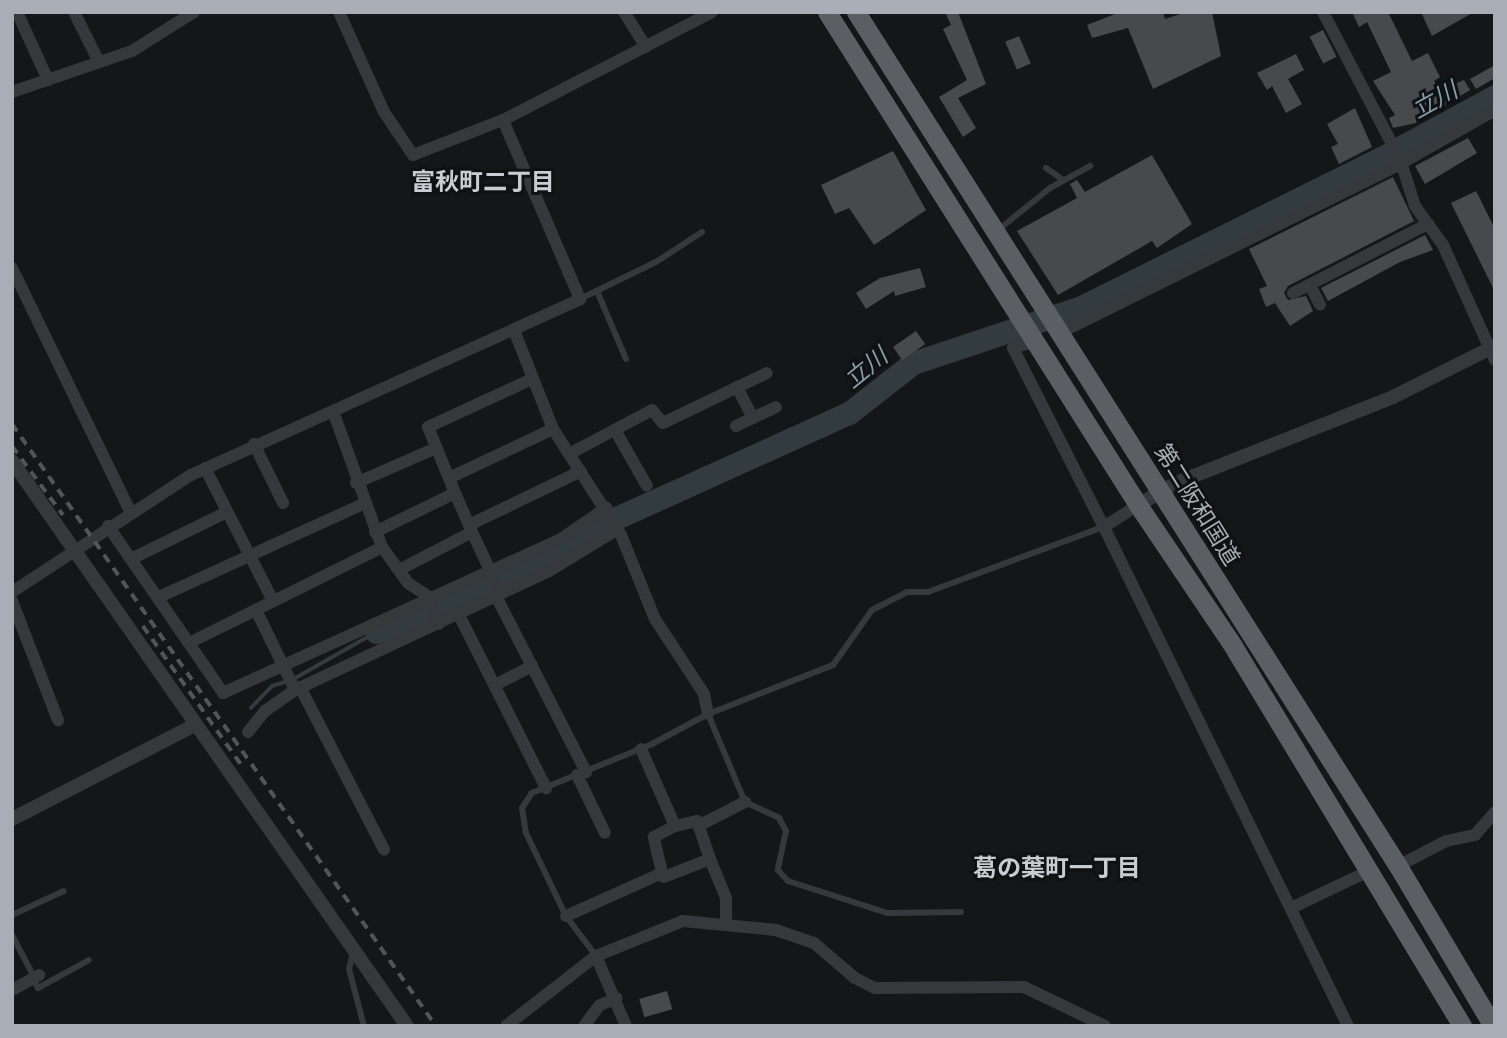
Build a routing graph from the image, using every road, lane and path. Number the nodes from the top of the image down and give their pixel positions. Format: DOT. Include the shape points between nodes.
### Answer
graph roads {
  1 [pos="16,12"];
  2 [pos="74,12"];
  3 [pos="194,12"];
  4 [pos="339,12"];
  5 [pos="624,12"];
  6 [pos="712,12"];
  7 [pos="827,12"];
  8 [pos="856,12"];
  9 [pos="1323,12"];
  10 [pos="180,16"];
  11 [pos="646,47"];
  12 [pos="99,62"];
  13 [pos="48,80"];
  14 [pos="12,92"];
  15 [pos="1495,110"];
  16 [pos="503,120"];
  17 [pos="1400,162"];
  18 [pos="1090,166"];
  19 [pos="1046,168"];
  20 [pos="1063,180"];
  21 [pos="1428,224"];
  22 [pos="702,232"];
  23 [pos="996,232"];
  24 [pos="12,268"];
  25 [pos="1310,285"];
  26 [pos="597,291"];
  27 [pos="1293,293"];
  28 [pos="580,299"];
  29 [pos="1320,305"];
  30 [pos="1054,323"];
  31 [pos="514,331"];
  32 [pos="1030,331"];
  33 [pos="1493,351"];
  34 [pos="626,359"];
  35 [pos="767,373"];
  36 [pos="532,379"];
  37 [pos="737,387"];
  38 [pos="776,407"];
  39 [pos="333,411"];
  40 [pos="753,418"];
  41 [pos="736,426"];
  42 [pos="553,429"];
  43 [pos="615,430"];
  44 [pos="254,444"];
  45 [pos="436,448"];
  46 [pos="569,454"];
  47 [pos="12,461"];
  48 [pos="205,468"];
  49 [pos="581,471"];
  50 [pos="449,478"];
  51 [pos="356,483"];
  52 [pos="647,486"];
  53 [pos="1162,492"];
  54 [pos="455,493"];
  55 [pos="283,503"];
  56 [pos="363,505"];
  57 [pos="1138,505"];
  58 [pos="607,510"];
  59 [pos="130,511"];
  60 [pos="227,512"];
  61 [pos="107,526"];
  62 [pos="1104,527"];
  63 [pos="471,528"];
  64 [pos="618,529"];
  65 [pos="375,532"];
  66 [pos="382,547"];
  67 [pos="75,549"];
  68 [pos="250,556"];
  69 [pos="131,559"];
  70 [pos="399,570"];
  71 [pos="491,574"];
  72 [pos="12,592"];
  73 [pos="499,595"];
  74 [pos="159,597"];
  75 [pos="12,601"];
  76 [pos="273,601"];
  77 [pos="430,601"];
  78 [pos="256,610"];
  79 [pos="459,615"];
  80 [pos="438,622"];
  81 [pos="191,642"];
  82 [pos="532,666"];
  83 [pos="285,668"];
  84 [pos="495,685"];
  85 [pos="296,688"];
  86 [pos="708,714"];
  87 [pos="58,720"];
  88 [pos="195,725"];
  89 [pos="248,732"];
  90 [pos="641,749"];
  91 [pos="581,773"];
  92 [pos="546,788"];
  93 [pos="745,802"];
  94 [pos="1495,812"];
  95 [pos="12,819"];
  96 [pos="676,826"];
  97 [pos="698,826"];
  98 [pos="605,833"];
  99 [pos="384,850"];
  100 [pos="710,859"];
  101 [pos="1398,866"];
  102 [pos="1369,872"];
  103 [pos="662,873"];
  104 [pos="64,891"];
  105 [pos="1291,908"];
  106 [pos="961,912"];
  107 [pos="12,915"];
  108 [pos="566,916"];
  109 [pos="726,925"];
  110 [pos="12,935"];
  111 [pos="354,951"];
  112 [pos="596,956"];
  113 [pos="89,960"];
  114 [pos="36,977"];
  115 [pos="14,990"];
  116 [pos="617,998"];
  117 [pos="22,1002"];
  118 [pos="364,1026"];
  119 [pos="407,1026"];
  120 [pos="506,1026"];
  121 [pos="584,1026"];
  122 [pos="626,1026"];
  123 [pos="1105,1026"];
  124 [pos="1348,1026"];
  125 [pos="1462,1026"];
  126 [pos="1493,1026"];
  1 -- 13 [label="street"];
  2 -- 12 [label="street"];
  3 -- 10 [label="street"];
  4 -- 16 [label="street" via="384,112 413,155"];
  5 -- 11 [label="street"];
  6 -- 11 [label="street"];
  7 -- 32 [label="highway"];
  8 -- 23 [label="highway, 第二阪和国道"];
  9 -- 17 [label="street"];
  10 -- 12 [label="street" via="132,51"];
  11 -- 16 [label="street"];
  12 -- 13 [label="street"];
  13 -- 14 [label="street"];
  15 -- 17 [label="street"];
  16 -- 28 [label="street"];
  17 -- 21 [label="street" via="1415,206"];
  17 -- 30 [label="street"];
  18 -- 20 [label="lane"];
  19 -- 20 [label="lane"];
  20 -- 23 [label="lane"];
  21 -- 25 [label="street" via="1373,245"];
  21 -- 33 [label="street"];
  22 -- 26 [label="lane" via="656,262"];
  23 -- 30 [label="highway, 第二阪和国道"];
  24 -- 59 [label="street"];
  25 -- 27 [label="street"];
  25 -- 29 [label="street"];
  26 -- 28 [label="lane"];
  26 -- 34 [label="lane"];
  28 -- 31 [label="street"];
  30 -- 53 [label="highway, 第二阪和国道"];
  31 -- 36 [label="street"];
  31 -- 39 [label="street"];
  32 -- 57 [label="highway"];
  32 -- 62 [label="street" via="1013,348"];
  33 -- 53 [label="street"];
  35 -- 37 [label="street"];
  36 -- 42 [label="street"];
  36 -- 45 [label="street" via="428,427"];
  37 -- 40 [label="street"];
  37 -- 43 [label="street" via="663,423 652,410"];
  38 -- 40 [label="street"];
  39 -- 44 [label="street"];
  39 -- 51 [label="street"];
  40 -- 41 [label="street"];
  42 -- 46 [label="street"];
  42 -- 50 [label="street"];
  43 -- 46 [label="street"];
  43 -- 52 [label="street"];
  44 -- 48 [label="street"];
  44 -- 55 [label="street"];
  45 -- 50 [label="street"];
  45 -- 51 [label="street"];
  46 -- 49 [label="street"];
  47 -- 67 [label="street"];
  48 -- 59 [label="street"];
  48 -- 60 [label="street"];
  49 -- 58 [label="street"];
  49 -- 63 [label="street"];
  50 -- 54 [label="street"];
  51 -- 56 [label="street"];
  53 -- 57 [label="street"];
  53 -- 101 [label="highway, 第二阪和国道"];
  54 -- 63 [label="street"];
  54 -- 65 [label="street"];
  56 -- 65 [label="street"];
  56 -- 68 [label="street"];
  57 -- 62 [label="street"];
  57 -- 102 [label="highway" via="1233,646"];
  58 -- 64 [label="street"];
  58 -- 71 [label="street"];
  59 -- 61 [label="street"];
  60 -- 68 [label="street"];
  60 -- 69 [label="street"];
  61 -- 67 [label="street"];
  61 -- 69 [label="street"];
  62 -- 86 [label="lane" via="928,592 906,592 872,610 833,665"];
  62 -- 105 [label="street"];
  63 -- 70 [label="street"];
  63 -- 71 [label="street"];
  64 -- 73 [label="street" via="587,551"];
  64 -- 86 [label="street" via="655,619 704,694"];
  65 -- 66 [label="street"];
  66 -- 70 [label="street"];
  66 -- 76 [label="street"];
  67 -- 72 [label="street"];
  67 -- 88 [label="street"];
  68 -- 74 [label="street"];
  68 -- 76 [label="street"];
  69 -- 74 [label="street"];
  70 -- 77 [label="street"];
  71 -- 73 [label="street"];
  71 -- 77 [label="street"];
  73 -- 79 [label="street"];
  73 -- 82 [label="street"];
  74 -- 81 [label="street"];
  75 -- 87 [label="street"];
  76 -- 78 [label="street"];
  77 -- 80 [label="street"];
  77 -- 83 [label="street"];
  78 -- 81 [label="street"];
  78 -- 83 [label="street"];
  79 -- 80 [label="street"];
  79 -- 84 [label="street"];
  80 -- 85 [label="street"];
  81 -- 83 [label="street" via="223,693"];
  82 -- 84 [label="street"];
  82 -- 91 [label="street"];
  83 -- 85 [label="street"];
  84 -- 92 [label="street"];
  85 -- 89 [label="street" via="265,711"];
  85 -- 99 [label="street"];
  86 -- 90 [label="lane"];
  86 -- 93 [label="lane"];
  88 -- 95 [label="street"];
  88 -- 111 [label="street"];
  90 -- 91 [label="lane"];
  90 -- 96 [label="street"];
  91 -- 92 [label="lane"];
  91 -- 98 [label="street"];
  92 -- 108 [label="lane" via="532,793 522,808 526,833"];
  93 -- 97 [label="street"];
  93 -- 106 [label="lane" via="779,818 786,831 778,870 788,881 887,913"];
  94 -- 101 [label="street" via="1475,835 1446,841"];
  96 -- 97 [label="street" via="696,821"];
  96 -- 103 [label="street" via="654,837"];
  97 -- 100 [label="street"];
  100 -- 103 [label="street" via="664,877"];
  100 -- 109 [label="street" via="726,898"];
  101 -- 126 [label="highway, 第二阪和国道"];
  102 -- 105 [label="street"];
  102 -- 125 [label="highway"];
  103 -- 108 [label="street"];
  104 -- 107 [label="lane"];
  105 -- 124 [label="street"];
  108 -- 112 [label="lane"];
  109 -- 112 [label="street" via="683,921"];
  109 -- 123 [label="street" via="776,930 814,943 855,978 875,988 1024,987"];
  110 -- 114 [label="lane"];
  111 -- 118 [label="lane" via="349,968"];
  111 -- 119 [label="street"];
  112 -- 116 [label="street"];
  112 -- 120 [label="street"];
  113 -- 114 [label="lane" via="38,988"];
  114 -- 115 [label="street"];
  115 -- 117 [label="street"];
  116 -- 121 [label="street" via="600,1005"];
  116 -- 122 [label="street"];
}
